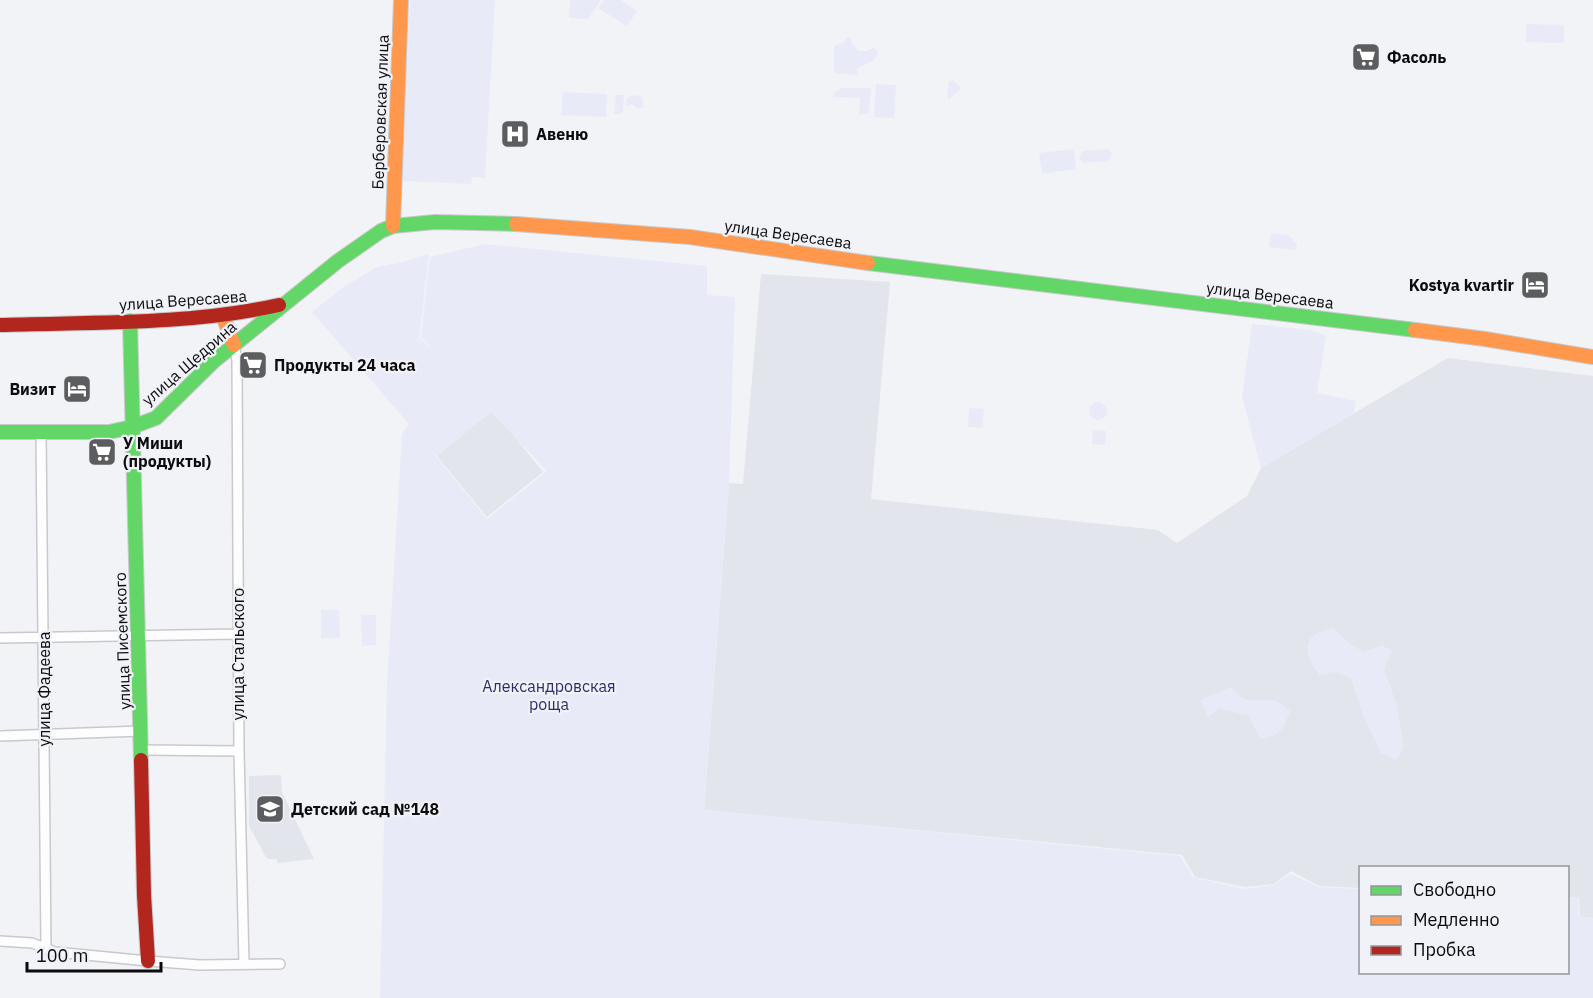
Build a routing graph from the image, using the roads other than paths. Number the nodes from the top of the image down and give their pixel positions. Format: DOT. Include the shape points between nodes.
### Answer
graph roads {
  1 [pos="401,0"];
  2 [pos="393,226"];
  3 [pos="284,304"];
  4 [pos="223,316"];
  5 [pos="130,321"];
  6 [pos="0,325"];
  7 [pos="234,345"];
  8 [pos="1593,357"];
  9 [pos="132,427"];
  10 [pos="0,432"];
  11 [pos="41,432"];
  12 [pos="238,634"];
  13 [pos="138,636"];
  14 [pos="43,637"];
  15 [pos="0,638"];
  16 [pos="141,732"];
  17 [pos="0,736"];
  18 [pos="44,736"];
  19 [pos="142,750"];
  20 [pos="239,750"];
  21 [pos="0,941"];
  22 [pos="46,947"];
  23 [pos="148,961"];
  24 [pos="244,964"];
  25 [pos="280,964"];
  1 -- 2 [label="main road, Берберовская улица"];
  2 -- 3 [label="main road, улица Вересаева" via="338,261"];
  2 -- 8 [label="main road, улица Вересаева" via="435,222 526,224 690,237 915,269 1458,335"];
  3 -- 4 [label="main road, улица Вересаева"];
  3 -- 7 [label="main road, улица Щедрина"];
  4 -- 5 [label="main road, улица Вересаева"];
  4 -- 7 [label="main road"];
  5 -- 6 [label="main road, улица Вересаева"];
  5 -- 9 [label="main road, улица Писемского"];
  7 -- 9 [label="main road, улица Щедрина" via="165,411"];
  7 -- 12 [label="street, улица Стальского"];
  9 -- 11 [label="main road, улица Щедрина" via="109,432"];
  9 -- 13 [label="main road, улица Писемского"];
  10 -- 11 [label="main road, улица Щедрина"];
  11 -- 14 [label="street, улица Фадеева"];
  12 -- 13 [label="street"];
  12 -- 20 [label="street, улица Стальского"];
  13 -- 14 [label="street"];
  13 -- 16 [label="main road, улица Писемского"];
  14 -- 15 [label="street"];
  14 -- 18 [label="street, улица Фадеева"];
  16 -- 18 [label="street"];
  16 -- 19 [label="main road, улица Писемского"];
  17 -- 18 [label="street"];
  18 -- 22 [label="street, улица Фадеева"];
  19 -- 20 [label="street"];
  19 -- 23 [label="main road, улица Писемского"];
  20 -- 24 [label="street, улица Стальского"];
  21 -- 22 [label="street"];
  22 -- 23 [label="street" via="55,952"];
  23 -- 24 [label="street"];
  24 -- 25 [label="street"];
}
